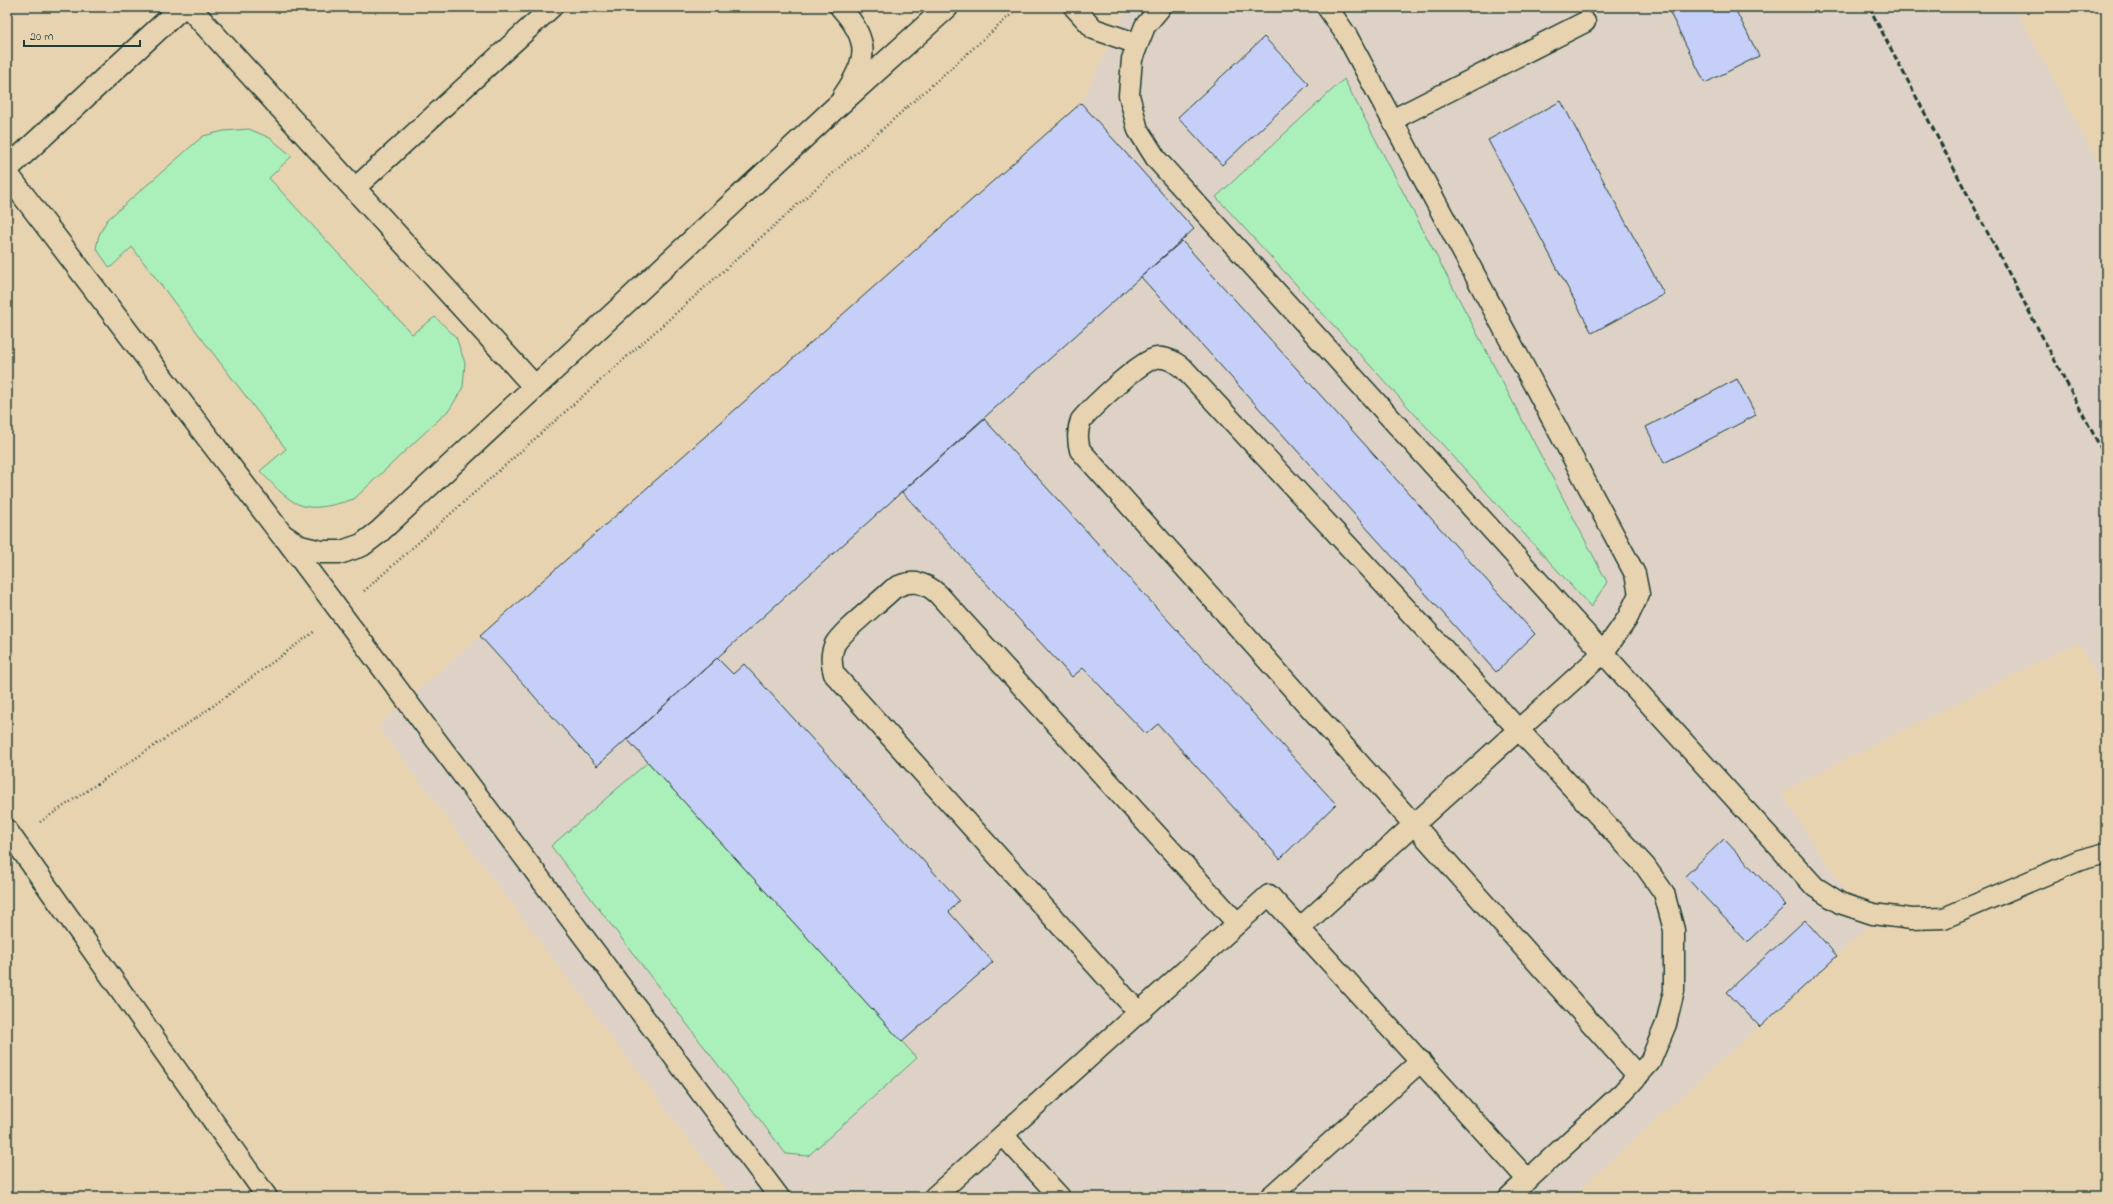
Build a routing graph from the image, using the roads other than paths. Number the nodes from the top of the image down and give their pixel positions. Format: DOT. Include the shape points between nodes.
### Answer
graph roads {
  1 [pos="182,7"];
  2 [pos="189,7"];
  3 [pos="552,7"];
  4 [pos="840,7"];
  5 [pos="947,7"];
  6 [pos="1074,7"];
  7 [pos="1161,7"];
  8 [pos="1327,7"];
  9 [pos="1585,22"];
  10 [pos="1138,44"];
  11 [pos="834,109"];
  12 [pos="1392,120"];
  13 [pos="7,169"];
  14 [pos="7,174"];
  15 [pos="354,189"];
  16 [pos="536,387"];
  17 [pos="282,534"];
  18 [pos="1603,653"];
  19 [pos="1518,730"];
  20 [pos="1414,825"];
  21 [pos="7,830"];
  22 [pos="2106,853"];
  23 [pos="1237,923"];
  24 [pos="1300,928"];
  25 [pos="1139,1012"];
  26 [pos="1421,1061"];
  27 [pos="1638,1076"];
  28 [pos="1003,1135"];
  29 [pos="1528,1180"];
  30 [pos="267,1197"];
  31 [pos="779,1197"];
  32 [pos="934,1197"];
  33 [pos="1060,1197"];
  34 [pos="1270,1197"];
  35 [pos="1509,1197"];
  1 -- 13 [label="street"];
  2 -- 15 [label="street"];
  3 -- 15 [label="lane"];
  4 -- 11 [label="lane" via="854,22 863,53 860,68"];
  5 -- 11 [label="street"];
  6 -- 10 [label="lane" via="1094,29"];
  7 -- 10 [label="lane" via="1145,26"];
  8 -- 12 [label="lane" via="1348,36"];
  9 -- 12 [label="lane"];
  10 -- 18 [label="lane" via="1132,59 1129,95 1138,130 1157,160"];
  11 -- 16 [label="street"];
  12 -- 18 [label="lane" via="1635,574 1639,594 1627,619"];
  14 -- 17 [label="street"];
  15 -- 16 [label="street"];
  16 -- 17 [label="street" via="380,532 362,545 342,552 321,552 300,547"];
  17 -- 31 [label="lane"];
  18 -- 19 [label="lane"];
  18 -- 22 [label="lane" via="1815,887 1840,902 1873,914 1912,919 1944,918 2080,860"];
  19 -- 20 [label="lane"];
  19 -- 20 [label="lane" via="1184,369 1168,359 1158,358 1148,360 1134,370 1081,420 1078,430 1080,450"];
  19 -- 27 [label="lane" via="1645,866 1664,893 1674,930 1674,991 1666,1024 1650,1062"];
  20 -- 24 [label="lane"];
  20 -- 27 [label="lane"];
  21 -- 30 [label="lane"];
  23 -- 24 [label="lane" via="1269,895"];
  23 -- 25 [label="lane"];
  23 -- 25 [label="lane" via="938,594 930,587 911,582 893,589 838,640 831,654 834,674"];
  24 -- 26 [label="lane"];
  25 -- 28 [label="lane"];
  26 -- 29 [label="lane"];
  26 -- 34 [label="lane"];
  27 -- 29 [label="lane"];
  28 -- 32 [label="lane"];
  28 -- 33 [label="lane"];
  29 -- 35 [label="lane"];
}
